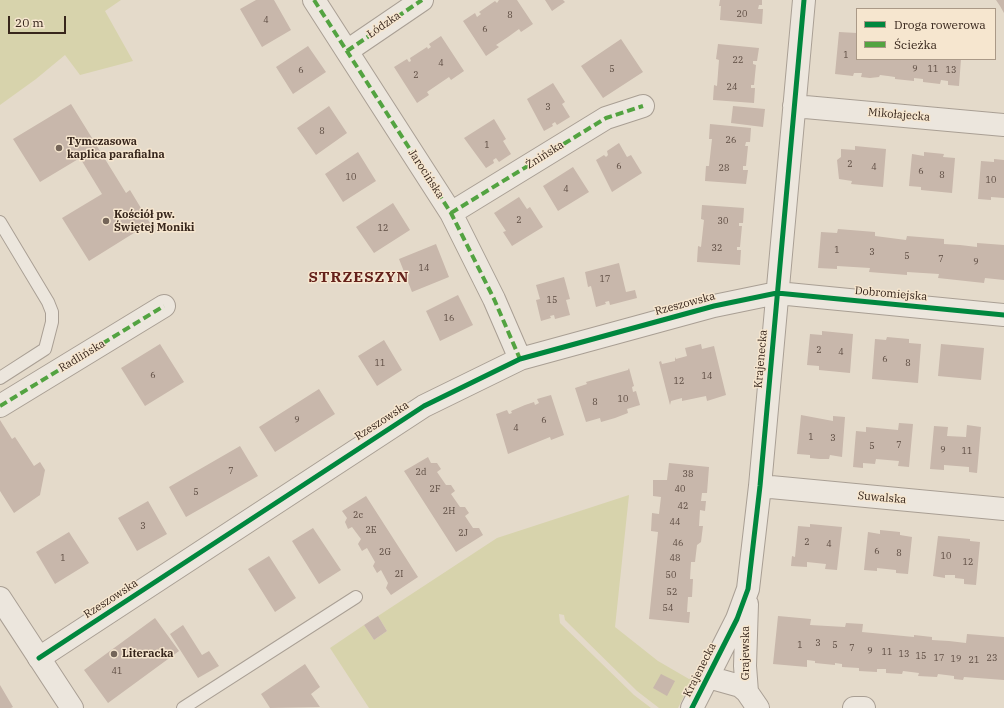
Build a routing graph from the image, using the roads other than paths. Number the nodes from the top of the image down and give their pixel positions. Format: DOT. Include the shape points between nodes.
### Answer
graph roads {
  1 [pos="314,0"];
  2 [pos="422,0"];
  3 [pos="804,0"];
  4 [pos="347,51"];
  5 [pos="643,106"];
  6 [pos="794,106"];
  7 [pos="1004,125"];
  8 [pos="451,213"];
  9 [pos="0,222"];
  10 [pos="777,293"];
  11 [pos="164,306"];
  12 [pos="1004,315"];
  13 [pos="520,359"];
  14 [pos="0,378"];
  15 [pos="0,406"];
  16 [pos="760,486"];
  17 [pos="1004,509"];
  18 [pos="748,589"];
  19 [pos="356,597"];
  20 [pos="0,598"];
  21 [pos="39,658"];
  22 [pos="708,677"];
  23 [pos="752,700"];
  24 [pos="72,708"];
  25 [pos="183,708"];
  26 [pos="692,708"];
  27 [pos="854,708"];
  28 [pos="864,708"];
  1 -- 4 [label="street, Jarocińska"];
  2 -- 4 [label="street, Łódzka"];
  3 -- 6 [label="street, Krajenecka"];
  4 -- 8 [label="street, Jarocińska"];
  5 -- 8 [label="street, Żnińska" via="606,118"];
  6 -- 7 [label="street, Mikołajecka"];
  6 -- 10 [label="street, Krajenecka"];
  8 -- 13 [label="street, Jarocińska" via="494,299"];
  9 -- 14 [label="lane" via="48,302 52,322 45,348"];
  10 -- 12 [label="street, Dobromiejska"];
  10 -- 13 [label="street, Rzeszowska" via="714,306"];
  10 -- 16 [label="street, Krajenecka"];
  11 -- 15 [label="street, Radlińska"];
  13 -- 21 [label="street, Rzeszowska" via="424,406"];
  16 -- 17 [label="street, Suwalska"];
  16 -- 18 [label="street, Krajenecka"];
  18 -- 22 [label="street, Krajenecka" via="737,619"];
  18 -- 23 [label="street, Grajewska" via="745,666"];
  19 -- 25 [label="lane"];
  20 -- 21 [label="street"];
  21 -- 24 [label="street"];
  22 -- 23 [label="street, Grajewska" via="731,682"];
  22 -- 26 [label="street, Krajenecka"];
  27 -- 28 [label="street"];
}
